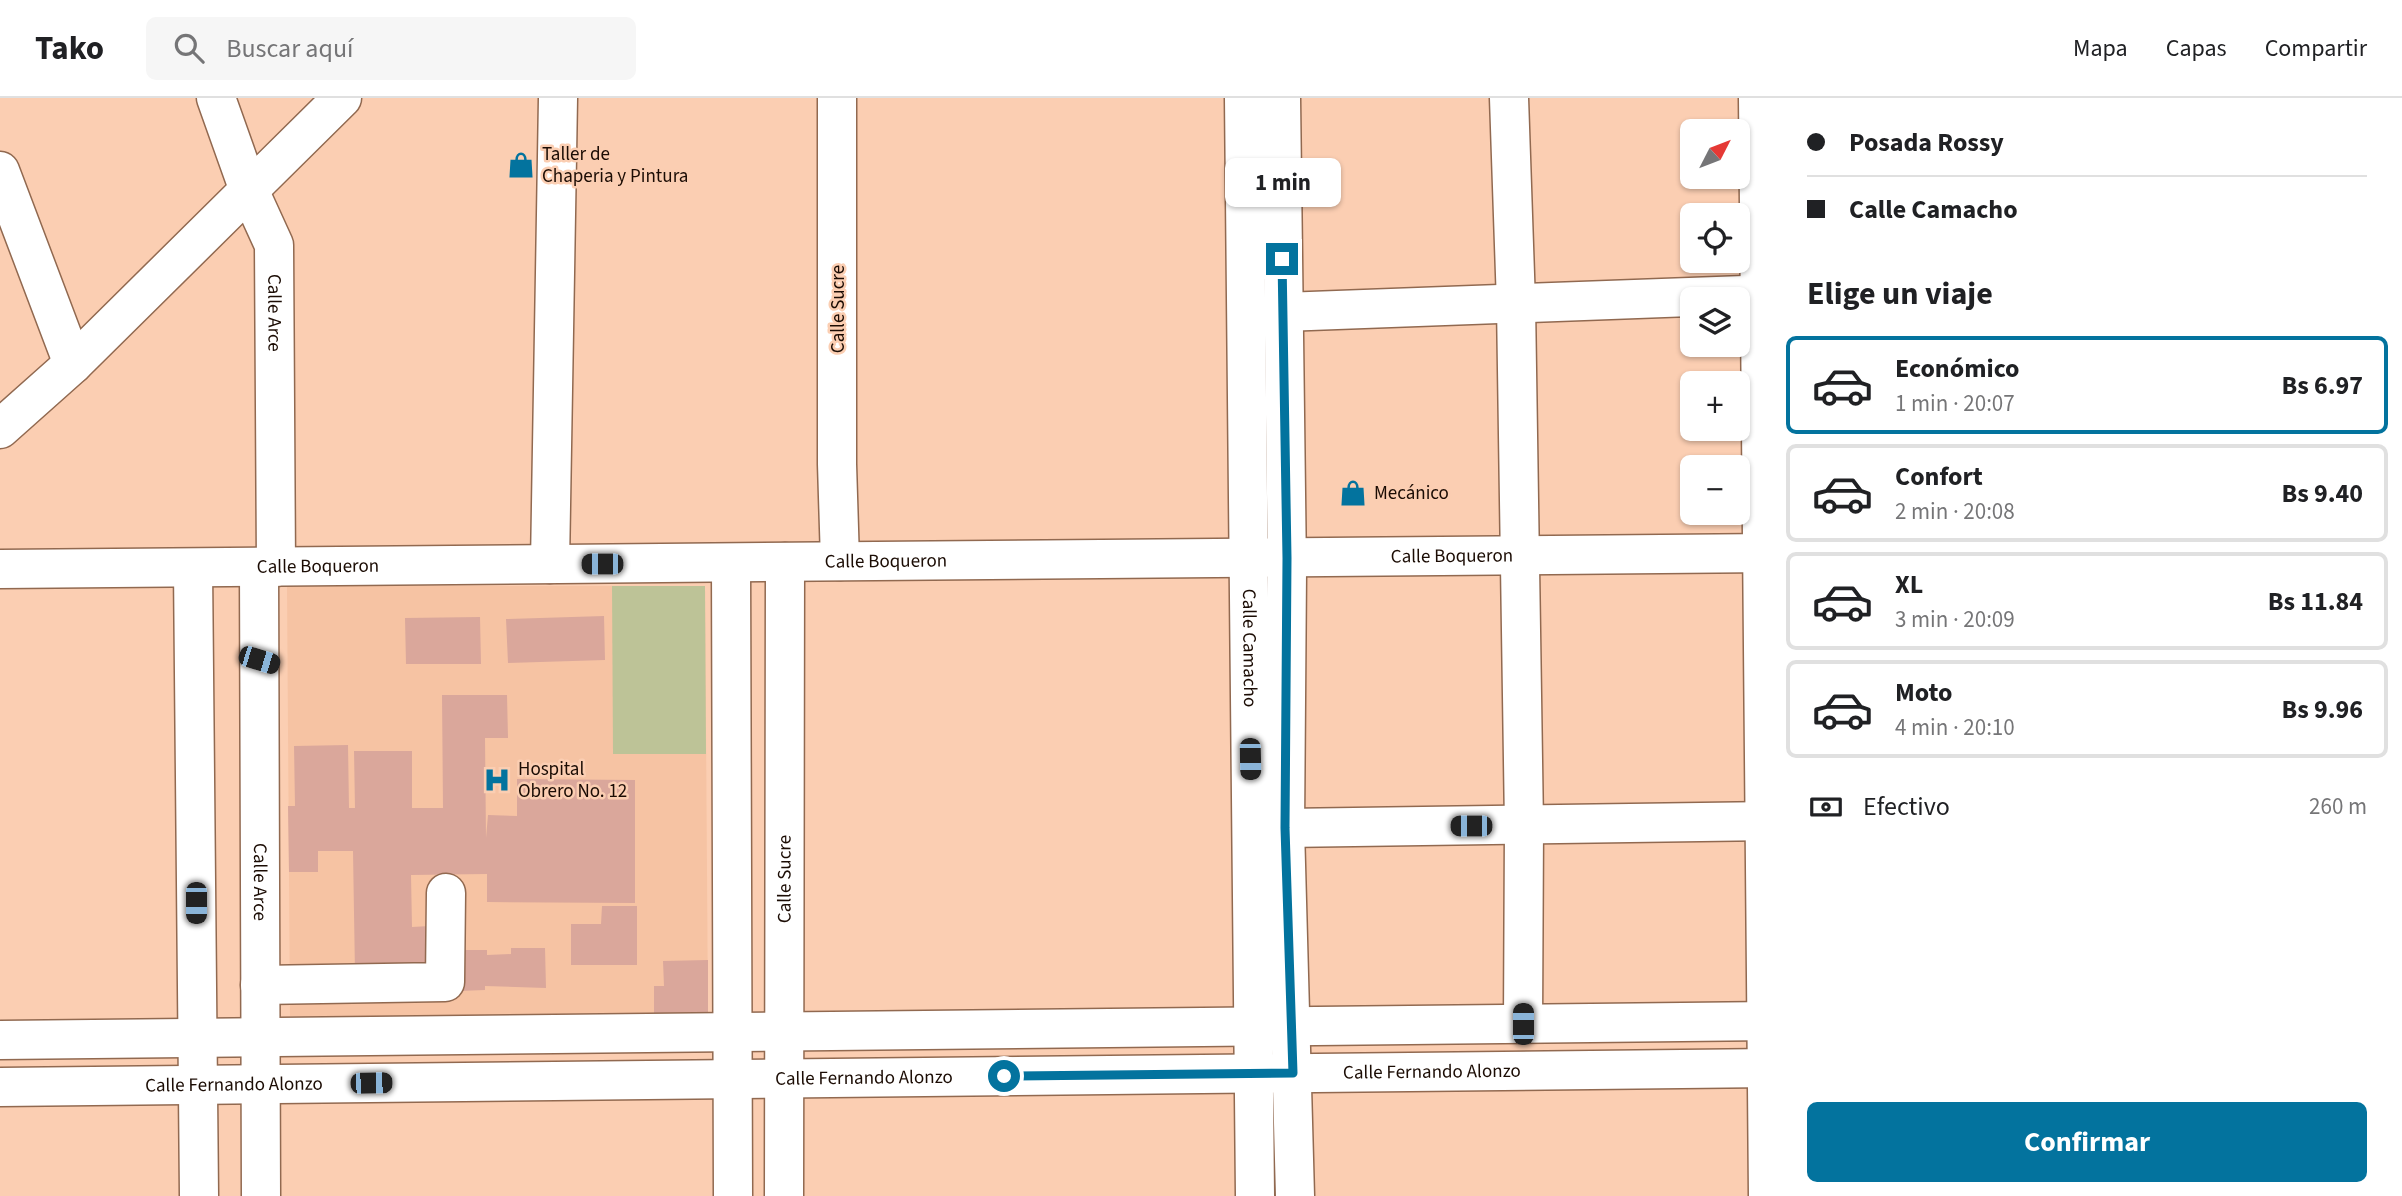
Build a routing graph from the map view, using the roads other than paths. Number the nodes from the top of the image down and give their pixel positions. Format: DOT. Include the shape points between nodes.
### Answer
graph roads {
  1 [pos="216,98"];
  2 [pos="342,98"];
  3 [pos="558,98"];
  4 [pos="837,98"];
  5 [pos="1244,98"];
  6 [pos="1281,98"];
  7 [pos="1509,98"];
  8 [pos="1758,98"];
  9 [pos="0,171"];
  10 [pos="248,188"];
  11 [pos="1766,294"];
  12 [pos="1517,304"];
  13 [pos="1283,313"];
  14 [pos="73,365"];
  15 [pos="0,429"];
  16 [pos="1767,553"];
  17 [pos="1518,555"];
  18 [pos="1249,558"];
  19 [pos="1287,558"];
  20 [pos="840,561"];
  21 [pos="785,562"];
  22 [pos="731,563"];
  23 [pos="550,564"];
  24 [pos="268,567"];
  25 [pos="194,568"];
  26 [pos="0,569"];
  27 [pos="1769,821"];
  28 [pos="1524,826"];
  29 [pos="1285,828"];
  30 [pos="446,893"];
  31 [pos="260,985"];
  32 [pos="1769,1021"];
  33 [pos="1523,1024"];
  34 [pos="1253,1027"];
  35 [pos="1293,1027"];
  36 [pos="731,1032"];
  37 [pos="783,1032"];
  38 [pos="260,1037"];
  39 [pos="197,1038"];
  40 [pos="0,1040"];
  41 [pos="1770,1068"];
  42 [pos="1254,1073"];
  43 [pos="1293,1073"];
  44 [pos="732,1079"];
  45 [pos="783,1079"];
  46 [pos="260,1084"];
  47 [pos="198,1085"];
  48 [pos="0,1087"];
  49 [pos="199,1196"];
  50 [pos="261,1196"];
  51 [pos="733,1196"];
  52 [pos="784,1196"];
  53 [pos="1255,1196"];
  54 [pos="1295,1196"];
  55 [pos="1768,1196"];
  1 -- 10 [label="main road, Calle Arce"];
  2 -- 10 [label="main road"];
  3 -- 23 [label="main road"];
  4 -- 20 [label="main road, Calle Sucre"];
  5 -- 18 [label="main road, Calle Camacho"];
  6 -- 13 [label="main road, Calle Camacho"];
  7 -- 12 [label="main road"];
  8 -- 11 [label="main road"];
  9 -- 14 [label="main road"];
  10 -- 14 [label="main road"];
  10 -- 24 [label="main road, Calle Arce" via="274,245"];
  11 -- 12 [label="main road"];
  11 -- 16 [label="main road"];
  12 -- 13 [label="main road"];
  12 -- 17 [label="main road"];
  13 -- 19 [label="main road, Calle Camacho"];
  14 -- 15 [label="main road"];
  16 -- 17 [label="main road, Calle Boqueron"];
  16 -- 27 [label="main road"];
  17 -- 19 [label="main road, Calle Boqueron"];
  17 -- 28 [label="main road"];
  18 -- 19 [label="main road, Calle Boqueron"];
  18 -- 20 [label="main road, Calle Boqueron"];
  18 -- 34 [label="main road, Calle Camacho"];
  19 -- 29 [label="main road, Calle Camacho"];
  20 -- 21 [label="main road, Calle Boqueron"];
  21 -- 22 [label="main road, Calle Boqueron"];
  21 -- 37 [label="main road, Calle Sucre"];
  22 -- 23 [label="main road, Calle Boqueron"];
  22 -- 36 [label="main road"];
  23 -- 24 [label="main road, Calle Boqueron"];
  24 -- 25 [label="main road, Calle Boqueron"];
  24 -- 31 [label="main road, Calle Arce" via="273,664"];
  25 -- 26 [label="main road, Calle Boqueron"];
  25 -- 39 [label="main road"];
  27 -- 28 [label="main road"];
  27 -- 32 [label="main road"];
  28 -- 29 [label="main road"];
  28 -- 33 [label="main road"];
  29 -- 35 [label="main road, Calle Camacho"];
  30 -- 31 [label="main road" via="445,982"];
  31 -- 38 [label="main road, Calle Arce"];
  32 -- 33 [label="main road"];
  32 -- 41 [label="main road"];
  33 -- 35 [label="main road"];
  34 -- 35 [label="main road"];
  34 -- 37 [label="main road"];
  34 -- 42 [label="main road, Calle Camacho"];
  35 -- 43 [label="main road, Calle Camacho"];
  36 -- 37 [label="main road"];
  36 -- 38 [label="main road"];
  36 -- 44 [label="main road"];
  37 -- 45 [label="main road, Calle Sucre"];
  38 -- 39 [label="main road"];
  38 -- 46 [label="main road, Calle Arce"];
  39 -- 40 [label="main road"];
  39 -- 47 [label="main road"];
  41 -- 43 [label="main road, Calle Fernando Alonzo"];
  41 -- 55 [label="main road"];
  42 -- 43 [label="main road, Calle Fernando Alonzo"];
  42 -- 45 [label="main road, Calle Fernando Alonzo"];
  42 -- 53 [label="main road, Calle Camacho"];
  43 -- 54 [label="main road, Calle Camacho"];
  44 -- 45 [label="main road, Calle Fernando Alonzo"];
  44 -- 46 [label="main road, Calle Fernando Alonzo"];
  44 -- 51 [label="main road"];
  45 -- 52 [label="main road, Calle Sucre"];
  46 -- 47 [label="main road, Calle Fernando Alonzo"];
  46 -- 50 [label="main road, Calle Arce"];
  47 -- 48 [label="main road, Calle Fernando Alonzo"];
  47 -- 49 [label="main road"];
}
